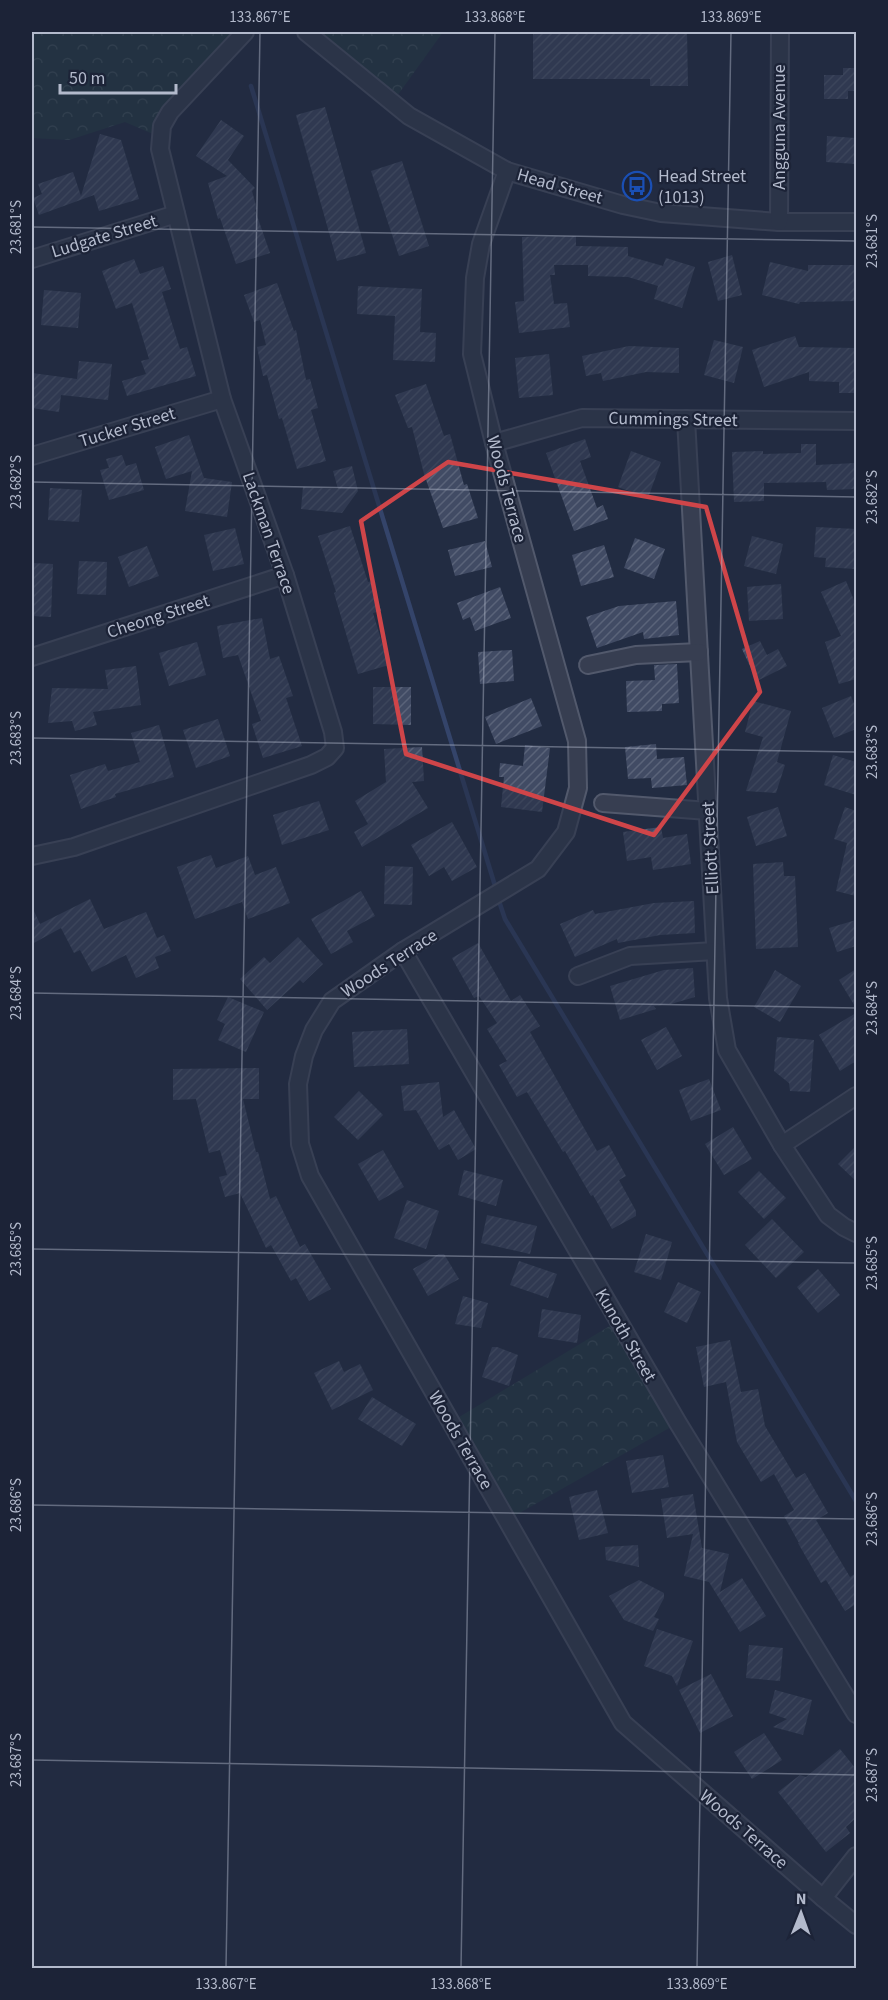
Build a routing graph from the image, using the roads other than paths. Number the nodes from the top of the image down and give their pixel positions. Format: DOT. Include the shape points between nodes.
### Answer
graph roads {
  1 [pos="245,32"];
  2 [pos="306,32"];
  3 [pos="780,32"];
  4 [pos="507,171"];
  5 [pos="176,214"];
  6 [pos="779,222"];
  7 [pos="856,222"];
  8 [pos="32,259"];
  9 [pos="222,399"];
  10 [pos="686,419"];
  11 [pos="856,421"];
  12 [pos="494,443"];
  13 [pos="32,456"];
  14 [pos="285,574"];
  15 [pos="699,652"];
  16 [pos="32,657"];
  17 [pos="588,665"];
  18 [pos="603,803"];
  19 [pos="708,811"];
  20 [pos="32,856"];
  21 [pos="403,951"];
  22 [pos="715,951"];
  23 [pos="578,976"];
  24 [pos="856,1096"];
  25 [pos="782,1144"];
  26 [pos="856,1233"];
  27 [pos="856,1714"];
  28 [pos="856,1856"];
  29 [pos="823,1898"];
  30 [pos="856,1924"];
  1 -- 5 [label="street, Lackman Terrace" via="170,112 162,126 160,149"];
  2 -- 4 [label="street, Head Street" via="409,116"];
  3 -- 6 [label="street, Angguna Avenue"];
  4 -- 6 [label="street, Head Street" via="661,213"];
  4 -- 12 [label="street, Woods Terrace" via="481,244 475,278 472,354"];
  5 -- 8 [label="street, Ludgate Street"];
  5 -- 9 [label="street, Lackman Terrace"];
  6 -- 7 [label="street, Head Street"];
  9 -- 13 [label="street, Tucker Street"];
  9 -- 14 [label="street, Lackman Terrace"];
  10 -- 11 [label="street, Cummings Street"];
  10 -- 12 [label="street, Cummings Street" via="582,418"];
  10 -- 15 [label="street, Elliott Street"];
  12 -- 21 [label="street, Woods Terrace" via="577,741 578,788 566,832 538,869"];
  14 -- 16 [label="street, Cheong Street"];
  14 -- 20 [label="street, Lackman Terrace" via="333,732 335,748 327,757 75,847"];
  15 -- 17 [label="street" via="636,655"];
  15 -- 19 [label="street, Elliott Street"];
  18 -- 19 [label="street"];
  19 -- 22 [label="street, Elliott Street"];
  21 -- 27 [label="street, Kunoth Street" via="678,1423"];
  21 -- 29 [label="street, Woods Terrace" via="332,1001 314,1030 297,1084 300,1144 310,1176 623,1723"];
  22 -- 23 [label="street" via="630,956"];
  22 -- 25 [label="street, Elliott Street" via="727,1050"];
  24 -- 25 [label="street"];
  25 -- 26 [label="street, Elliott Street" via="828,1215"];
  28 -- 29 [label="street"];
  29 -- 30 [label="street, Woods Terrace"];
}
